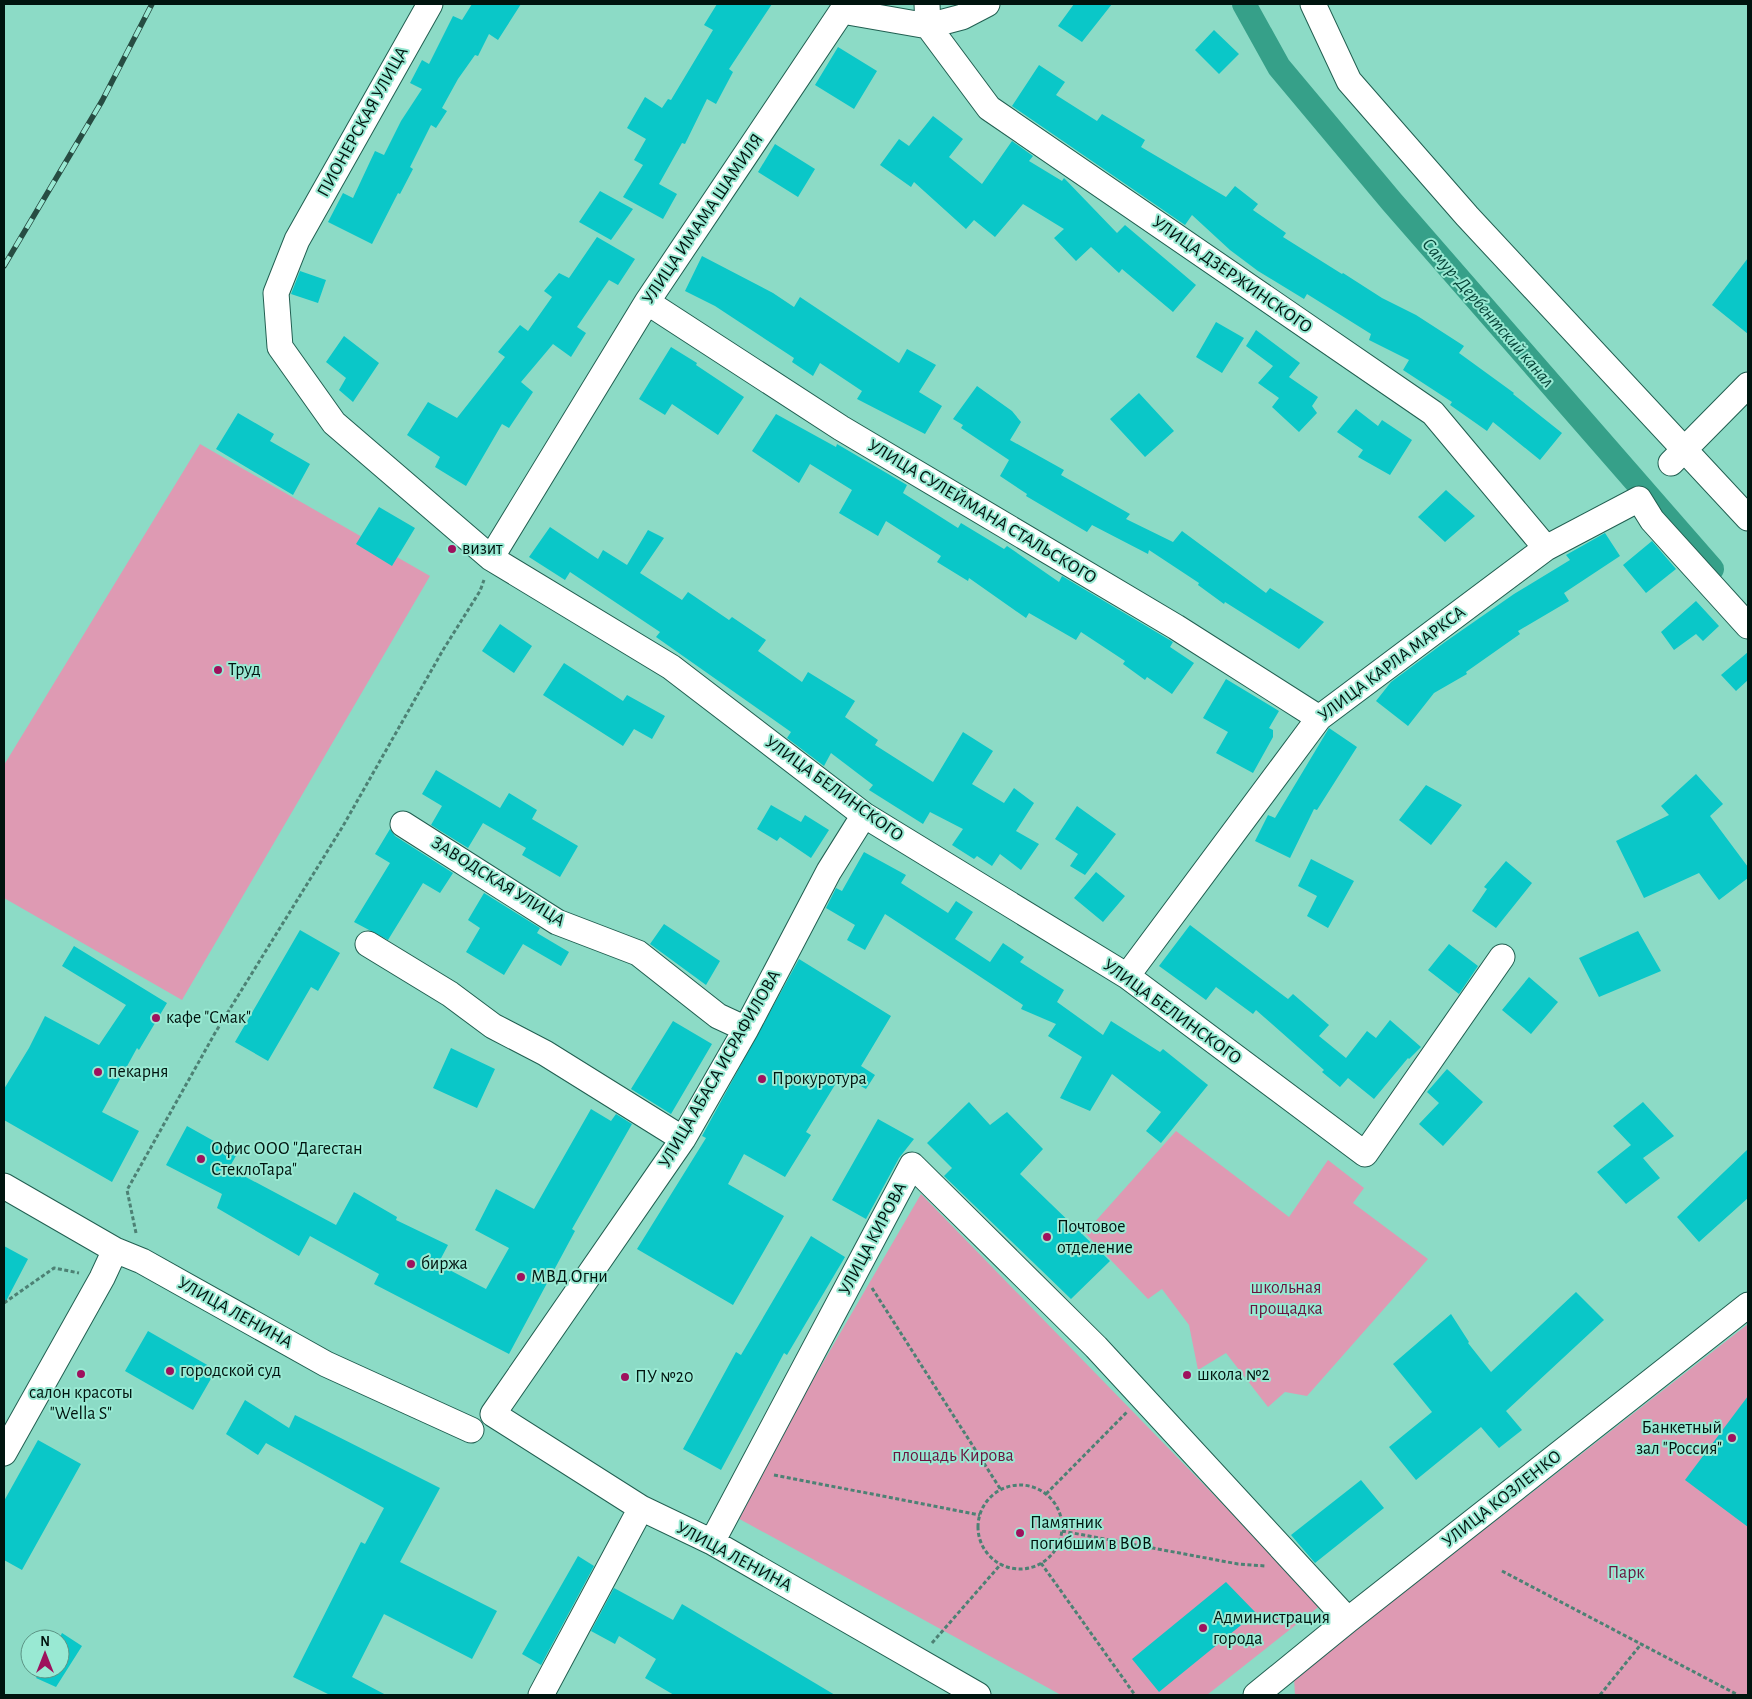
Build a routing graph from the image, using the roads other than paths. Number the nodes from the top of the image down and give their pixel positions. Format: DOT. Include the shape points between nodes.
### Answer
graph roads {
  1 [pos="430,4"];
  2 [pos="987,4"];
  3 [pos="1313,4"];
  4 [pos="928,15"];
  5 [pos="297,240"];
  6 [pos="647,302"];
  7 [pos="1748,385"];
  8 [pos="1677,455"];
  9 [pos="1748,518"];
  10 [pos="1546,548"];
  11 [pos="491,558"];
  12 [pos="1748,626"];
  13 [pos="1319,718"];
  14 [pos="864,815"];
  15 [pos="403,824"];
  16 [pos="368,944"];
  17 [pos="1502,957"];
  18 [pos="1127,976"];
  19 [pos="746,1029"];
  20 [pos="684,1139"];
  21 [pos="4,1186"];
  22 [pos="115,1250"];
  23 [pos="1748,1305"];
  24 [pos="493,1414"];
  25 [pos="471,1430"];
  26 [pos="4,1453"];
  27 [pos="641,1508"];
  28 [pos="712,1542"];
  29 [pos="1348,1620"];
  30 [pos="541,1695"];
  31 [pos="978,1695"];
  32 [pos="1256,1695"];
  1 -- 5 [label="street, ПИОНЕРСКАЯ УЛИЦА"];
  2 -- 4 [label="street, УЛИЦА ИМАМА ШАМИЛЯ" via="962,17"];
  3 -- 8 [label="street" via="1349,82"];
  4 -- 6 [label="street, УЛИЦА ИМАМА ШАМИЛЯ" via="842,12"];
  4 -- 10 [label="street, УЛИЦА ДЗЕРЖИНСКОГО" via="989,108 1433,413"];
  5 -- 11 [label="street, УЛИЦА БЕЛИНСКОГО" via="276,293 280,347 334,423"];
  6 -- 11 [label="street, УЛИЦА ИМАМА ШАМИЛЯ"];
  6 -- 13 [label="street, УЛИЦА СУЛЕЙМАНА СТАЛЬСКОГО" via="842,428 1176,627"];
  7 -- 8 [label="street"];
  8 -- 9 [label="street"];
  10 -- 12 [label="street, УЛИЦА КАРЛА МАРКСА" via="1639,499 1652,520"];
  10 -- 13 [label="street, УЛИЦА КАРЛА МАРКСА"];
  11 -- 14 [label="street, УЛИЦА БЕЛИНСКОГО" via="671,667"];
  13 -- 18 [label="street, УЛИЦА КАРЛА МАРКСА"];
  14 -- 18 [label="street, УЛИЦА БЕЛИНСКОГО"];
  14 -- 19 [label="street, УЛИЦА АБАСА ИСРАФИЛОВА" via="829,870"];
  15 -- 19 [label="street, ЗАВОДСКАЯ УЛИЦА" via="557,922 638,953 718,1016"];
  16 -- 20 [label="street" via="450,994 493,1026 545,1053"];
  17 -- 18 [label="street, УЛИЦА БЕЛИНСКОГО" via="1365,1154"];
  19 -- 20 [label="street, УЛИЦА АБАСА ИСРАФИЛОВА"];
  20 -- 24 [label="street, УЛИЦА АБАСА ИСРАФИЛОВА"];
  21 -- 22 [label="street, УЛИЦА ЛЕНИНА"];
  22 -- 25 [label="street, УЛИЦА ЛЕНИНА" via="142,1261 326,1364"];
  22 -- 26 [label="street"];
  23 -- 29 [label="street, УЛИЦА КОЗЛЕНКО"];
  24 -- 27 [label="street, УЛИЦА ЛЕНИНА"];
  27 -- 28 [label="street, УЛИЦА ЛЕНИНА"];
  27 -- 30 [label="street"];
  28 -- 29 [label="street, УЛИЦА КИРОВА" via="912,1165 1096,1347"];
  28 -- 31 [label="street, УЛИЦА ЛЕНИНА"];
  29 -- 32 [label="street, УЛИЦА КОЗЛЕНКО"];
}
